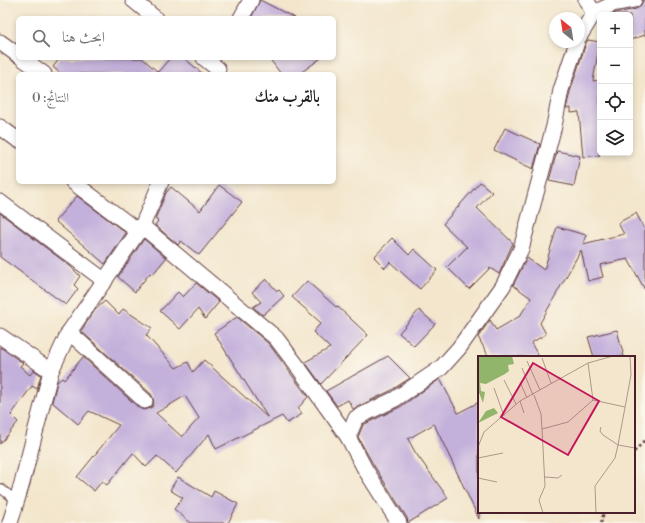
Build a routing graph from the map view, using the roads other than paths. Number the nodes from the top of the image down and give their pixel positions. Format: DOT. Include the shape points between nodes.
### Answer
graph roads {
  1 [pos="133,0"];
  2 [pos="250,0"];
  3 [pos="586,0"];
  4 [pos="634,0"];
  5 [pos="594,13"];
  6 [pos="153,16"];
  7 [pos="242,16"];
  8 [pos="585,27"];
  9 [pos="0,42"];
  10 [pos="575,48"];
  11 [pos="16,54"];
  12 [pos="25,60"];
  13 [pos="207,60"];
  14 [pos="219,67"];
  15 [pos="41,72"];
  16 [pos="0,127"];
  17 [pos="16,139"];
  18 [pos="76,184"];
  19 [pos="160,184"];
  20 [pos="0,202"];
  21 [pos="140,229"];
  22 [pos="104,281"];
  23 [pos="69,332"];
  24 [pos="0,336"];
  25 [pos="51,371"];
  26 [pos="145,401"];
  27 [pos="348,437"];
  28 [pos="0,488"];
  29 [pos="16,501"];
  30 [pos="10,523"];
  31 [pos="399,523"];
  1 -- 6 [label="street"];
  2 -- 7 [label="street"];
  3 -- 5 [label="street"];
  4 -- 5 [label="street" via="613,4"];
  5 -- 8 [label="street"];
  9 -- 11 [label="street"];
  10 -- 27 [label="street" via="561,90 521,249 503,286 459,348 441,368 395,399 356,418"];
  12 -- 15 [label="street"];
  13 -- 14 [label="street"];
  16 -- 17 [label="street"];
  18 -- 21 [label="street"];
  19 -- 21 [label="street"];
  20 -- 22 [label="street"];
  21 -- 22 [label="street"];
  21 -- 27 [label="street" via="276,338"];
  22 -- 23 [label="street"];
  23 -- 25 [label="street"];
  23 -- 26 [label="street"];
  24 -- 25 [label="street"];
  25 -- 29 [label="street"];
  27 -- 31 [label="street"];
  28 -- 29 [label="lane"];
  29 -- 30 [label="street"];
}
